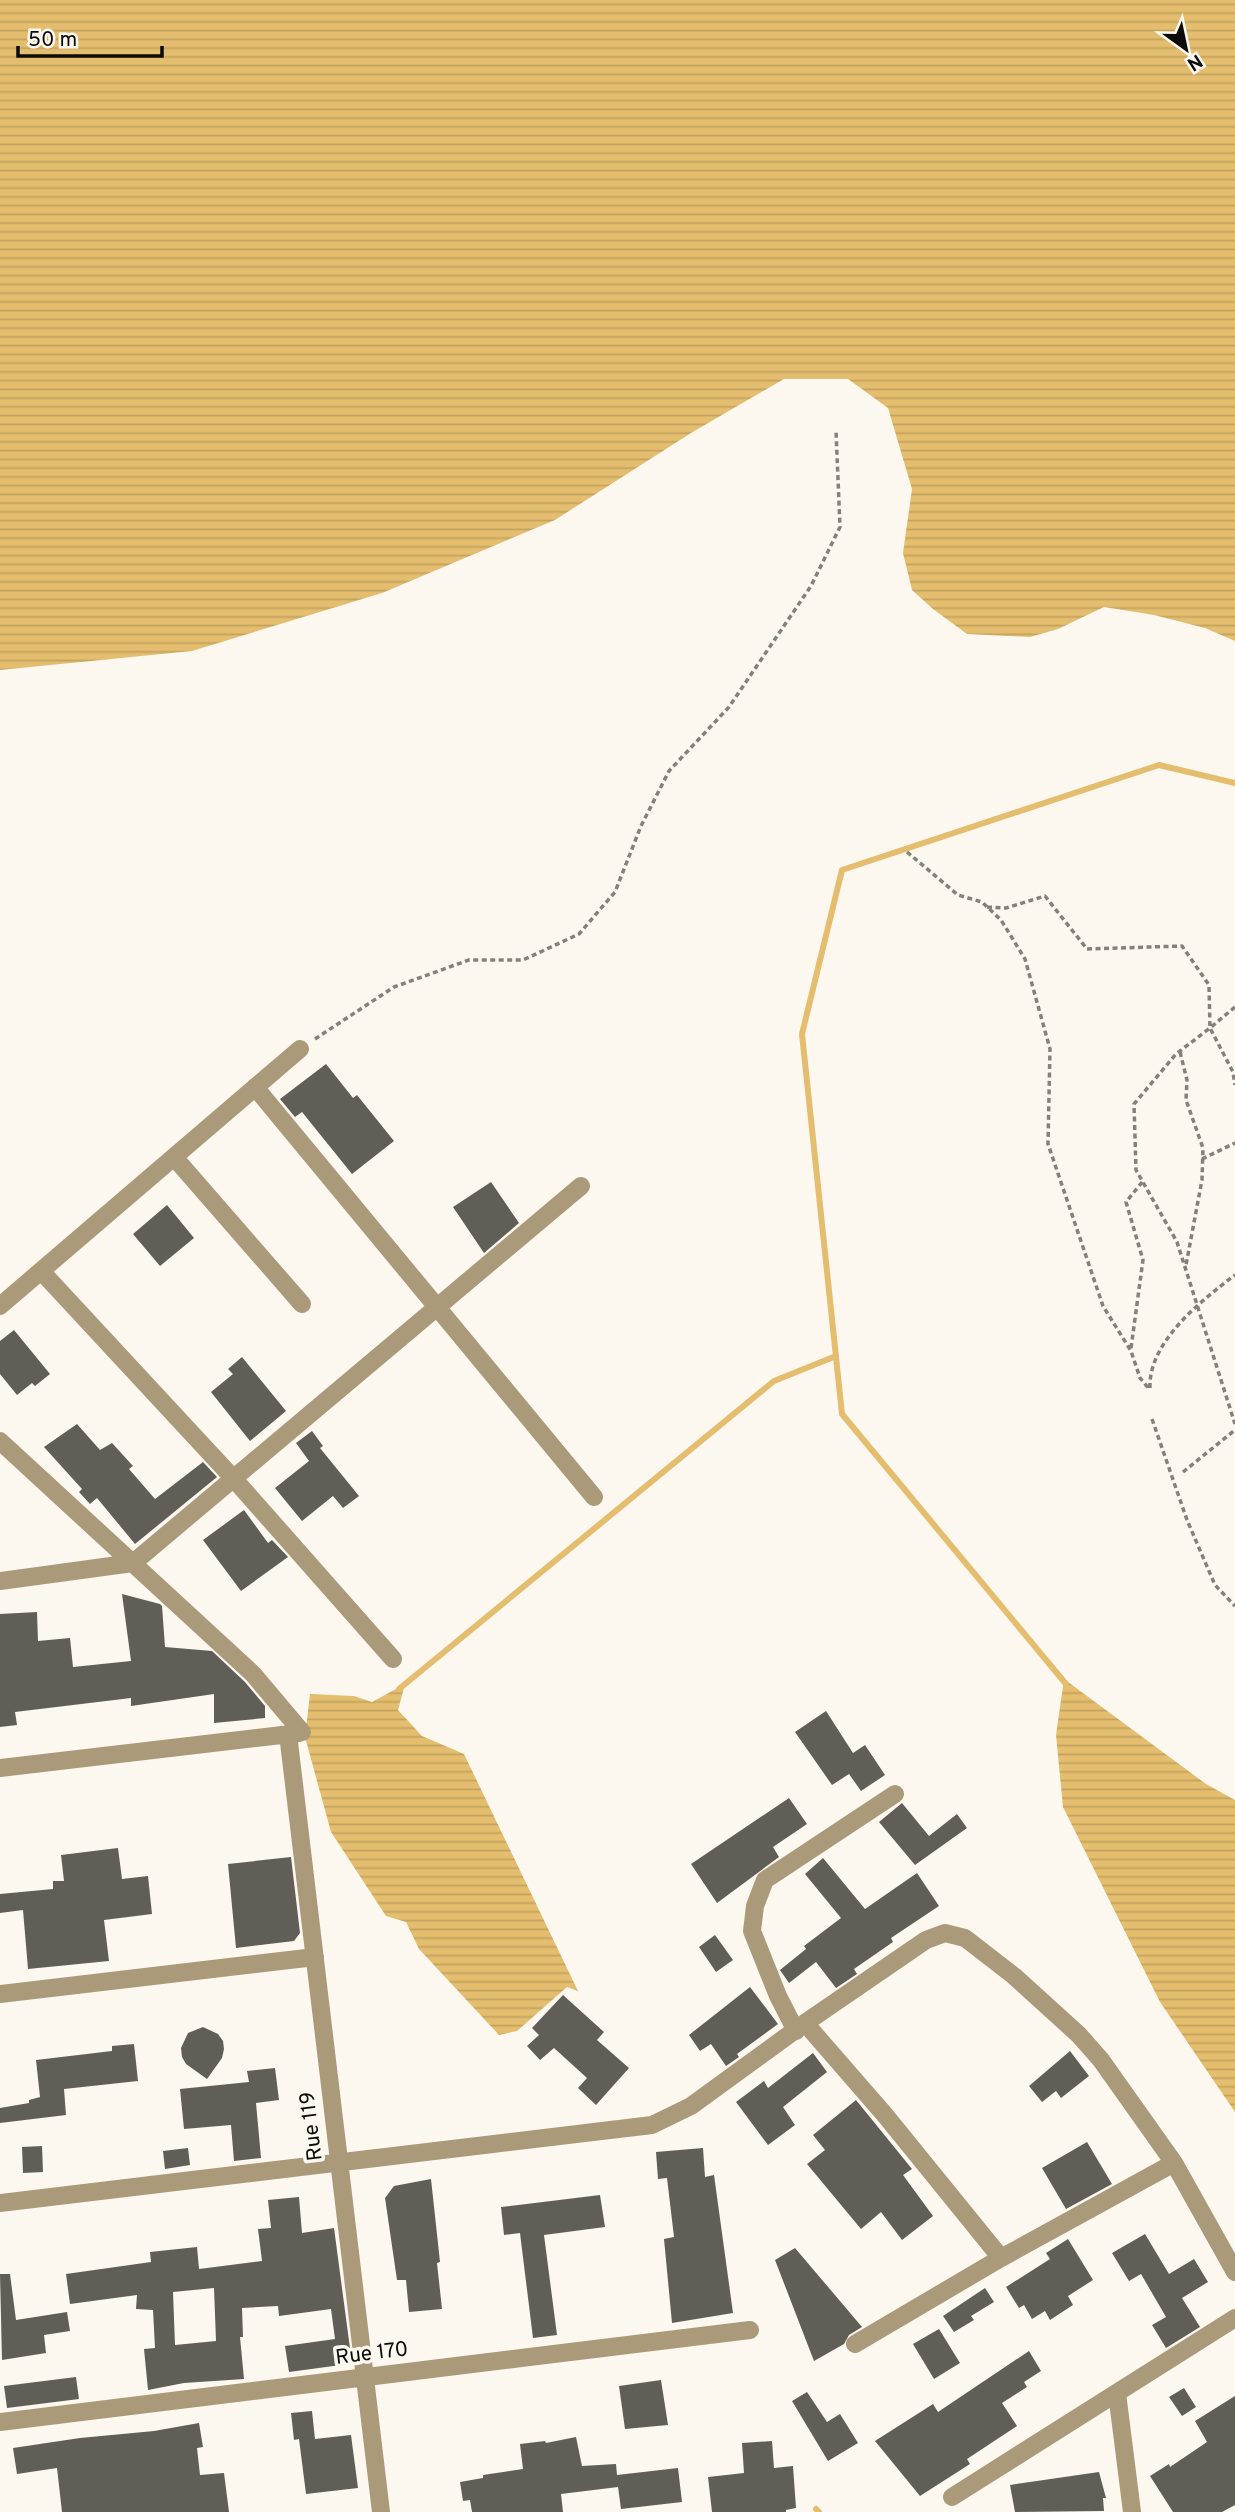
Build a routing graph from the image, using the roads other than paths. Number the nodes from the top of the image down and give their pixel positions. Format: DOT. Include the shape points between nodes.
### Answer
graph roads {
  1 [pos="300,1049"];
  2 [pos="255,1087"];
  3 [pos="174,1157"];
  4 [pos="581,1186"];
  5 [pos="41,1271"];
  6 [pos="302,1304"];
  7 [pos="0,1306"];
  8 [pos="437,1308"];
  9 [pos="0,1441"];
  10 [pos="234,1479"];
  11 [pos="594,1497"];
  12 [pos="133,1563"];
  13 [pos="0,1581"];
  14 [pos="393,1659"];
  15 [pos="295,1733"];
  16 [pos="0,1768"];
  17 [pos="895,1794"];
  18 [pos="315,1957"];
  19 [pos="0,1994"];
  20 [pos="800,2027"];
  21 [pos="340,2162"];
  22 [pos="1174,2163"];
  23 [pos="0,2203"];
  24 [pos="1001,2258"];
  25 [pos="1235,2272"];
  26 [pos="1235,2318"];
  27 [pos="750,2330"];
  28 [pos="855,2344"];
  29 [pos="365,2378"];
  30 [pos="1117,2393"];
  31 [pos="0,2421"];
  32 [pos="952,2497"];
  33 [pos="382,2512"];
  34 [pos="1132,2512"];
  1 -- 2 [label="street"];
  2 -- 3 [label="street"];
  2 -- 8 [label="street"];
  3 -- 5 [label="street"];
  3 -- 6 [label="street"];
  4 -- 8 [label="street"];
  5 -- 7 [label="street"];
  5 -- 10 [label="street"];
  8 -- 10 [label="street"];
  8 -- 11 [label="street"];
  9 -- 12 [label="street"];
  10 -- 12 [label="street"];
  10 -- 14 [label="street"];
  12 -- 13 [label="street"];
  12 -- 15 [label="street" via="253,1674"];
  15 -- 16 [label="street"];
  15 -- 18 [label="street, Rue 119"];
  17 -- 20 [label="street" via="765,1881 752,1931 778,1996"];
  18 -- 19 [label="street"];
  18 -- 21 [label="street, Rue 119"];
  20 -- 21 [label="street" via="691,2106 652,2125"];
  20 -- 22 [label="street" via="926,1940 945,1933 965,1938 1079,2035"];
  20 -- 24 [label="street" via="885,2115"];
  21 -- 23 [label="street"];
  21 -- 29 [label="street, Rue 119"];
  22 -- 24 [label="street"];
  22 -- 25 [label="street"];
  24 -- 28 [label="street"];
  26 -- 30 [label="street"];
  27 -- 29 [label="street, Rue 170"];
  29 -- 31 [label="street, Rue 170"];
  29 -- 33 [label="street, Rue 119"];
  30 -- 32 [label="street"];
  30 -- 34 [label="street"];
}
